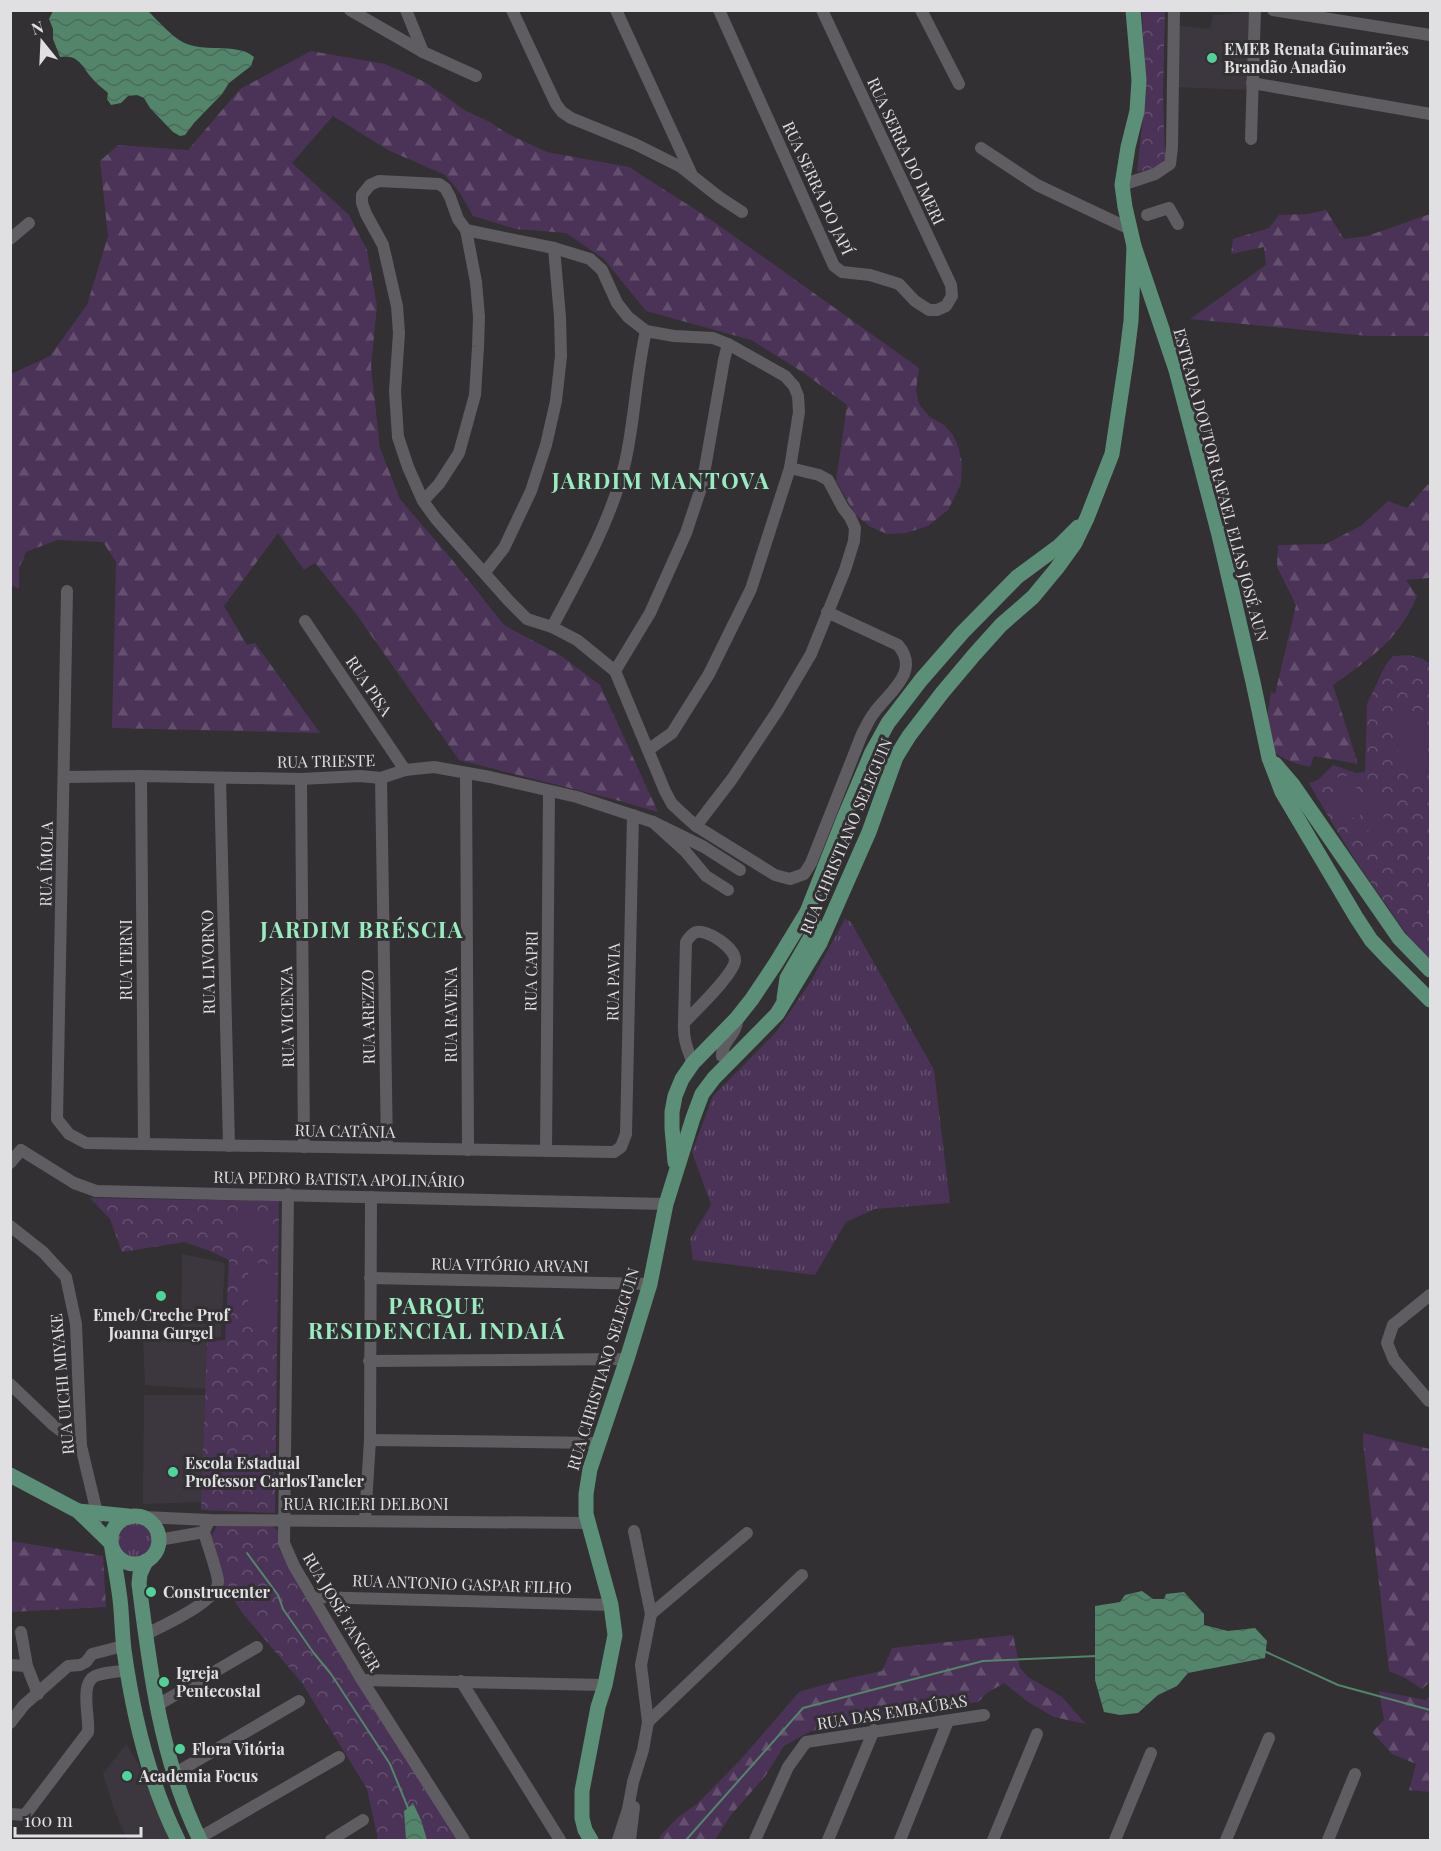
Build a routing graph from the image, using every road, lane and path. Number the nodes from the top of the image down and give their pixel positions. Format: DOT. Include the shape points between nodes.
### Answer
graph roads {
  1 [pos="350,10"];
  2 [pos="406,10"];
  3 [pos="512,10"];
  4 [pos="616,10"];
  5 [pos="719,10"];
  6 [pos="822,10"];
  7 [pos="921,10"];
  8 [pos="1133,10"];
  9 [pos="1174,10"];
  10 [pos="1255,10"];
  11 [pos="1273,10"];
  12 [pos="1431,35"];
  13 [pos="423,51"];
  14 [pos="476,76"];
  15 [pos="959,84"];
  16 [pos="1252,84"];
  17 [pos="1431,114"];
  18 [pos="1251,139"];
  19 [pos="981,148"];
  20 [pos="692,175"];
  21 [pos="1122,185"];
  22 [pos="741,212"];
  23 [pos="1147,214"];
  24 [pos="29,223"];
  25 [pos="1178,224"];
  26 [pos="1130,229"];
  27 [pos="466,230"];
  28 [pos="10,239"];
  29 [pos="1134,246"];
  30 [pos="554,248"];
  31 [pos="946,306"];
  32 [pos="1157,312"];
  33 [pos="1131,321"];
  34 [pos="646,331"];
  35 [pos="728,344"];
  36 [pos="790,468"];
  37 [pos="423,501"];
  38 [pos="1087,518"];
  39 [pos="484,572"];
  40 [pos="67,591"];
  41 [pos="827,612"];
  42 [pos="305,621"];
  43 [pos="552,627"];
  44 [pos="962,633"];
  45 [pos="615,671"];
  46 [pos="954,678"];
  47 [pos="921,680"];
  48 [pos="933,705"];
  49 [pos="648,750"];
  50 [pos="1269,758"];
  51 [pos="405,770"];
  52 [pos="466,773"];
  53 [pos="141,776"];
  54 [pos="64,777"];
  55 [pos="220,778"];
  56 [pos="381,778"];
  57 [pos="301,779"];
  58 [pos="549,790"];
  59 [pos="633,815"];
  60 [pos="652,822"];
  61 [pos="696,826"];
  62 [pos="740,870"];
  63 [pos="728,890"];
  64 [pos="807,912"];
  65 [pos="1431,970"];
  66 [pos="684,999"];
  67 [pos="706,999"];
  68 [pos="1431,1000"];
  69 [pos="783,1004"];
  70 [pos="737,1018"];
  71 [pos="684,1023"];
  72 [pos="733,1058"];
  73 [pos="693,1063"];
  74 [pos="69,1134"];
  75 [pos="144,1144"];
  76 [pos="229,1146"];
  77 [pos="304,1147"];
  78 [pos="387,1148"];
  79 [pos="621,1148"];
  80 [pos="468,1150"];
  81 [pos="546,1151"];
  82 [pos="10,1163"];
  83 [pos="676,1168"];
  84 [pos="288,1194"];
  85 [pos="371,1197"];
  86 [pos="666,1204"];
  87 [pos="10,1226"];
  88 [pos="370,1278"];
  89 [pos="650,1284"];
  90 [pos="1431,1295"];
  91 [pos="627,1359"];
  92 [pos="369,1360"];
  93 [pos="10,1384"];
  94 [pos="1431,1401"];
  95 [pos="370,1440"];
  96 [pos="597,1443"];
  97 [pos="81,1446"];
  98 [pos="10,1475"];
  99 [pos="128,1516"];
  100 [pos="144,1517"];
  101 [pos="96,1520"];
  102 [pos="210,1520"];
  103 [pos="364,1520"];
  104 [pos="285,1521"];
  105 [pos="588,1523"];
  106 [pos="204,1532"];
  107 [pos="634,1532"];
  108 [pos="747,1533"];
  109 [pos="159,1540"];
  110 [pos="111,1546"];
  111 [pos="146,1561"];
  112 [pos="802,1575"];
  113 [pos="312,1596"];
  114 [pos="611,1605"];
  115 [pos="651,1614"];
  116 [pos="21,1632"];
  117 [pos="145,1635"];
  118 [pos="123,1646"];
  119 [pos="257,1647"];
  120 [pos="10,1665"];
  121 [pos="27,1666"];
  122 [pos="127,1670"];
  123 [pos="362,1680"];
  124 [pos="461,1681"];
  125 [pos="605,1685"];
  126 [pos="38,1694"];
  127 [pos="299,1701"];
  128 [pos="156,1706"];
  129 [pos="984,1715"];
  130 [pos="948,1721"];
  131 [pos="648,1722"];
  132 [pos="10,1724"];
  133 [pos="874,1730"];
  134 [pos="1036,1734"];
  135 [pos="1269,1738"];
  136 [pos="1151,1753"];
  137 [pos="339,1757"];
  138 [pos="174,1774"];
  139 [pos="1355,1774"];
  140 [pos="633,1782"];
  141 [pos="10,1814"];
  142 [pos="363,1820"];
  143 [pos="199,1839"];
  144 [pos="178,1840"];
  145 [pos="331,1840"];
  146 [pos="464,1840"];
  147 [pos="560,1840"];
  148 [pos="591,1840"];
  149 [pos="618,1840"];
  150 [pos="630,1840"];
  151 [pos="755,1840"];
  152 [pos="828,1840"];
  153 [pos="900,1840"];
  154 [pos="993,1840"];
  155 [pos="1115,1840"];
  156 [pos="1226,1840"];
  157 [pos="1328,1840"];
  1 -- 13 [label="street"];
  2 -- 13 [label="street"];
  3 -- 20 [label="street" via="562,112 635,144"];
  4 -- 20 [label="street"];
  5 -- 31 [label="street, RUA SERRA DO JAPÍ" via="834,266 842,272 899,284 929,310"];
  6 -- 31 [label="street, RUA SERRA DO IMERI" via="951,285 952,296"];
  7 -- 15 [label="street"];
  8 -- 21 [label="main road, ESTRADA DOUTOR RAFAEL ELIAS JOSÉ AUN" via="1139,80"];
  9 -- 21 [label="street" via="1170,164 1155,174"];
  10 -- 16 [label="street"];
  11 -- 12 [label="street"];
  13 -- 14 [label="street"];
  16 -- 17 [label="street"];
  16 -- 18 [label="street"];
  19 -- 26 [label="street" via="1037,185"];
  20 -- 22 [label="street"];
  21 -- 26 [label="main road, ESTRADA DOUTOR RAFAEL ELIAS JOSÉ AUN"];
  23 -- 25 [label="street" via="1169,208"];
  24 -- 28 [label="street"];
  26 -- 29 [label="main road, ESTRADA DOUTOR RAFAEL ELIAS JOSÉ AUN"];
  27 -- 30 [label="street"];
  27 -- 37 [label="street" via="479,317 475,395 459,453"];
  27 -- 37 [label="street" via="450,196 439,184 379,181 363,195 366,214 383,245 395,295 399,437"];
  29 -- 32 [label="main road, ESTRADA DOUTOR RAFAEL ELIAS JOSÉ AUN"];
  29 -- 33 [label="main road, RUA CHRISTIANO SELEGUIN"];
  30 -- 34 [label="street" via="590,259 602,270 617,303"];
  30 -- 39 [label="street" via="561,356 549,434 531,491 504,548"];
  32 -- 33 [label="main road" via="1142,313"];
  32 -- 50 [label="main road, ESTRADA DOUTOR RAFAEL ELIAS JOSÉ AUN" via="1219,535"];
  33 -- 38 [label="main road, RUA CHRISTIANO SELEGUIN" via="1112,454"];
  34 -- 35 [label="street" via="713,338"];
  34 -- 43 [label="street" via="632,427 612,506"];
  35 -- 36 [label="street" via="785,376 794,386 799,412"];
  35 -- 45 [label="street" via="702,485 686,533 650,613"];
  36 -- 41 [label="street" via="825,477 855,528 845,570"];
  36 -- 49 [label="street" via="752,589 709,674 672,733"];
  37 -- 39 [label="street"];
  38 -- 44 [label="main road" via="1059,546 1017,577"];
  38 -- 46 [label="main road, RUA CHRISTIANO SELEGUIN" via="1075,543 1034,597 1001,626"];
  39 -- 43 [label="street" via="527,619"];
  40 -- 54 [label="street, RUA ÍMOLA"];
  41 -- 61 [label="street" via="812,654 778,710"];
  41 -- 61 [label="street" via="898,645 907,663 905,673 862,734 811,863 804,874 790,879 775,875"];
  42 -- 51 [label="street, RUA PISA"];
  43 -- 45 [label="street" via="578,640"];
  44 -- 46 [label="main road" via="968,644 967,652 955,667"];
  44 -- 47 [label="main road"];
  45 -- 49 [label="street"];
  46 -- 48 [label="main road, RUA CHRISTIANO SELEGUIN"];
  47 -- 48 [label="main road"];
  47 -- 64 [label="main road" via="888,723 872,752"];
  48 -- 69 [label="main road, RUA CHRISTIANO SELEGUIN" via="896,757 869,832 820,944"];
  49 -- 61 [label="street" via="672,804"];
  50 -- 65 [label="main road, ESTRADA DOUTOR RAFAEL ELIAS JOSÉ AUN" via="1293,785 1399,938"];
  50 -- 68 [label="main road, ESTRADA DOUTOR RAFAEL ELIAS JOSÉ AUN" via="1282,792 1356,917 1389,960"];
  51 -- 52 [label="street, RUA TRIESTE" via="434,767"];
  51 -- 56 [label="street, RUA TRIESTE"];
  52 -- 58 [label="street, RUA TRIESTE"];
  52 -- 80 [label="street, RUA RAVENA"];
  53 -- 54 [label="street, RUA TRIESTE"];
  53 -- 55 [label="street, RUA TRIESTE"];
  53 -- 75 [label="street, RUA TERNI"];
  54 -- 74 [label="street, RUA ÍMOLA" via="57,1119"];
  55 -- 57 [label="street, RUA TRIESTE"];
  55 -- 76 [label="street, RUA LIVORNO"];
  56 -- 57 [label="street, RUA TRIESTE"];
  56 -- 78 [label="street, RUA AREZZO"];
  57 -- 77 [label="street, RUA VICENZA"];
  58 -- 59 [label="street, RUA TRIESTE"];
  58 -- 81 [label="street, RUA CAPRI"];
  59 -- 60 [label="street, RUA TRIESTE"];
  59 -- 79 [label="street, RUA PAVIA" via="626,1134"];
  60 -- 62 [label="street, RUA TRIESTE"];
  60 -- 63 [label="street, RUA TRIESTE" via="706,876"];
  64 -- 69 [label="main road" via="816,928 788,978"];
  64 -- 70 [label="main road"];
  66 -- 67 [label="street"];
  66 -- 67 [label="street" via="686,942 697,932 705,932 729,948 735,960"];
  66 -- 71 [label="street"];
  67 -- 71 [label="street"];
  69 -- 72 [label="main road, RUA CHRISTIANO SELEGUIN"];
  70 -- 72 [label="street" via="737,1026 722,1051 722,1056"];
  70 -- 73 [label="main road"];
  71 -- 73 [label="street"];
  72 -- 83 [label="main road, RUA CHRISTIANO SELEGUIN" via="702,1094"];
  73 -- 83 [label="main road" via="682,1079 674,1104"];
  74 -- 75 [label="street, RUA CATÂNIA" via="86,1143"];
  75 -- 76 [label="street, RUA CATÂNIA"];
  76 -- 77 [label="street, RUA CATÂNIA"];
  77 -- 78 [label="street, RUA CATÂNIA"];
  78 -- 80 [label="street, RUA CATÂNIA"];
  79 -- 81 [label="street, RUA CATÂNIA" via="614,1152"];
  80 -- 81 [label="street, RUA CATÂNIA"];
  82 -- 84 [label="street, RUA PEDRO BATISTA APOLINÁRIO" via="21,1150 74,1183 96,1191"];
  83 -- 86 [label="main road, RUA CHRISTIANO SELEGUIN"];
  84 -- 85 [label="street, RUA PEDRO BATISTA APOLINÁRIO"];
  84 -- 104 [label="street, RUA JOSÉ FANGER"];
  85 -- 86 [label="street, RUA PEDRO BATISTA APOLINÁRIO"];
  85 -- 88 [label="street"];
  86 -- 89 [label="main road, RUA CHRISTIANO SELEGUIN"];
  87 -- 97 [label="street, RUA UICHI MIYAKE" via="66,1277 76,1324"];
  88 -- 89 [label="street, RUA VITÓRIO ARVANI"];
  88 -- 92 [label="street"];
  89 -- 91 [label="main road, RUA CHRISTIANO SELEGUIN"];
  90 -- 94 [label="street" via="1393,1325 1387,1343 1394,1360"];
  91 -- 92 [label="street"];
  91 -- 96 [label="main road, RUA CHRISTIANO SELEGUIN"];
  92 -- 95 [label="street"];
  93 -- 97 [label="street"];
  95 -- 96 [label="street"];
  95 -- 103 [label="street"];
  96 -- 105 [label="main road, RUA CHRISTIANO SELEGUIN" via="586,1494"];
  97 -- 101 [label="street, RUA UICHI MIYAKE"];
  98 -- 101 [label="main road"];
  99 -- 100 [label="main road"];
  99 -- 101 [label="main road"];
  99 -- 110 [label="main road" via="114,1526"];
  100 -- 102 [label="street, RUA RICIERI DELBONI"];
  100 -- 109 [label="main road" via="156,1527"];
  101 -- 110 [label="main road"];
  102 -- 104 [label="street, RUA RICIERI DELBONI"];
  102 -- 106 [label="street"];
  103 -- 104 [label="street, RUA RICIERI DELBONI"];
  103 -- 105 [label="street, RUA RICIERI DELBONI"];
  104 -- 113 [label="street, RUA JOSÉ FANGER" via="284,1543"];
  105 -- 114 [label="main road, RUA CHRISTIANO SELEGUIN"];
  106 -- 109 [label="street"];
  106 -- 117 [label="street" via="218,1581 214,1592 201,1604"];
  107 -- 115 [label="street"];
  108 -- 115 [label="street"];
  109 -- 111 [label="main road" via="157,1550"];
  110 -- 111 [label="main road" via="123,1561"];
  110 -- 118 [label="main road"];
  111 -- 117 [label="main road" via="139,1584"];
  112 -- 131 [label="street"];
  113 -- 114 [label="street, RUA ANTONIO GASPAR FILHO"];
  113 -- 123 [label="street, RUA JOSÉ FANGER"];
  114 -- 125 [label="main road, RUA CHRISTIANO SELEGUIN" via="615,1635"];
  115 -- 131 [label="street" via="641,1665"];
  116 -- 121 [label="street"];
  117 -- 128 [label="main road"];
  118 -- 122 [label="main road"];
  118 -- 126 [label="street" via="92,1654 80,1665 68,1666"];
  119 -- 128 [label="street"];
  120 -- 121 [label="street"];
  121 -- 126 [label="street"];
  122 -- 141 [label="street" via="96,1675 88,1682 88,1732 25,1815"];
  122 -- 144 [label="main road" via="144,1747"];
  123 -- 124 [label="street"];
  123 -- 146 [label="street, RUA JOSÉ FANGER"];
  124 -- 125 [label="street"];
  124 -- 147 [label="street"];
  125 -- 148 [label="main road, RUA CHRISTIANO SELEGUIN" via="582,1791 582,1818"];
  126 -- 132 [label="street"];
  127 -- 138 [label="street"];
  128 -- 138 [label="main road"];
  129 -- 130 [label="street, RUA DAS EMBAÚBAS"];
  130 -- 133 [label="street, RUA DAS EMBAÚBAS"];
  130 -- 153 [label="street"];
  131 -- 140 [label="street"];
  133 -- 151 [label="street, RUA DAS EMBAÚBAS" via="806,1742 788,1767"];
  133 -- 152 [label="street"];
  134 -- 154 [label="street"];
  135 -- 156 [label="street"];
  136 -- 155 [label="street"];
  137 -- 143 [label="street"];
  138 -- 143 [label="main road"];
  139 -- 157 [label="street"];
  140 -- 149 [label="street"];
  140 -- 150 [label="street" via="635,1810"];
  142 -- 145 [label="street"];
}
